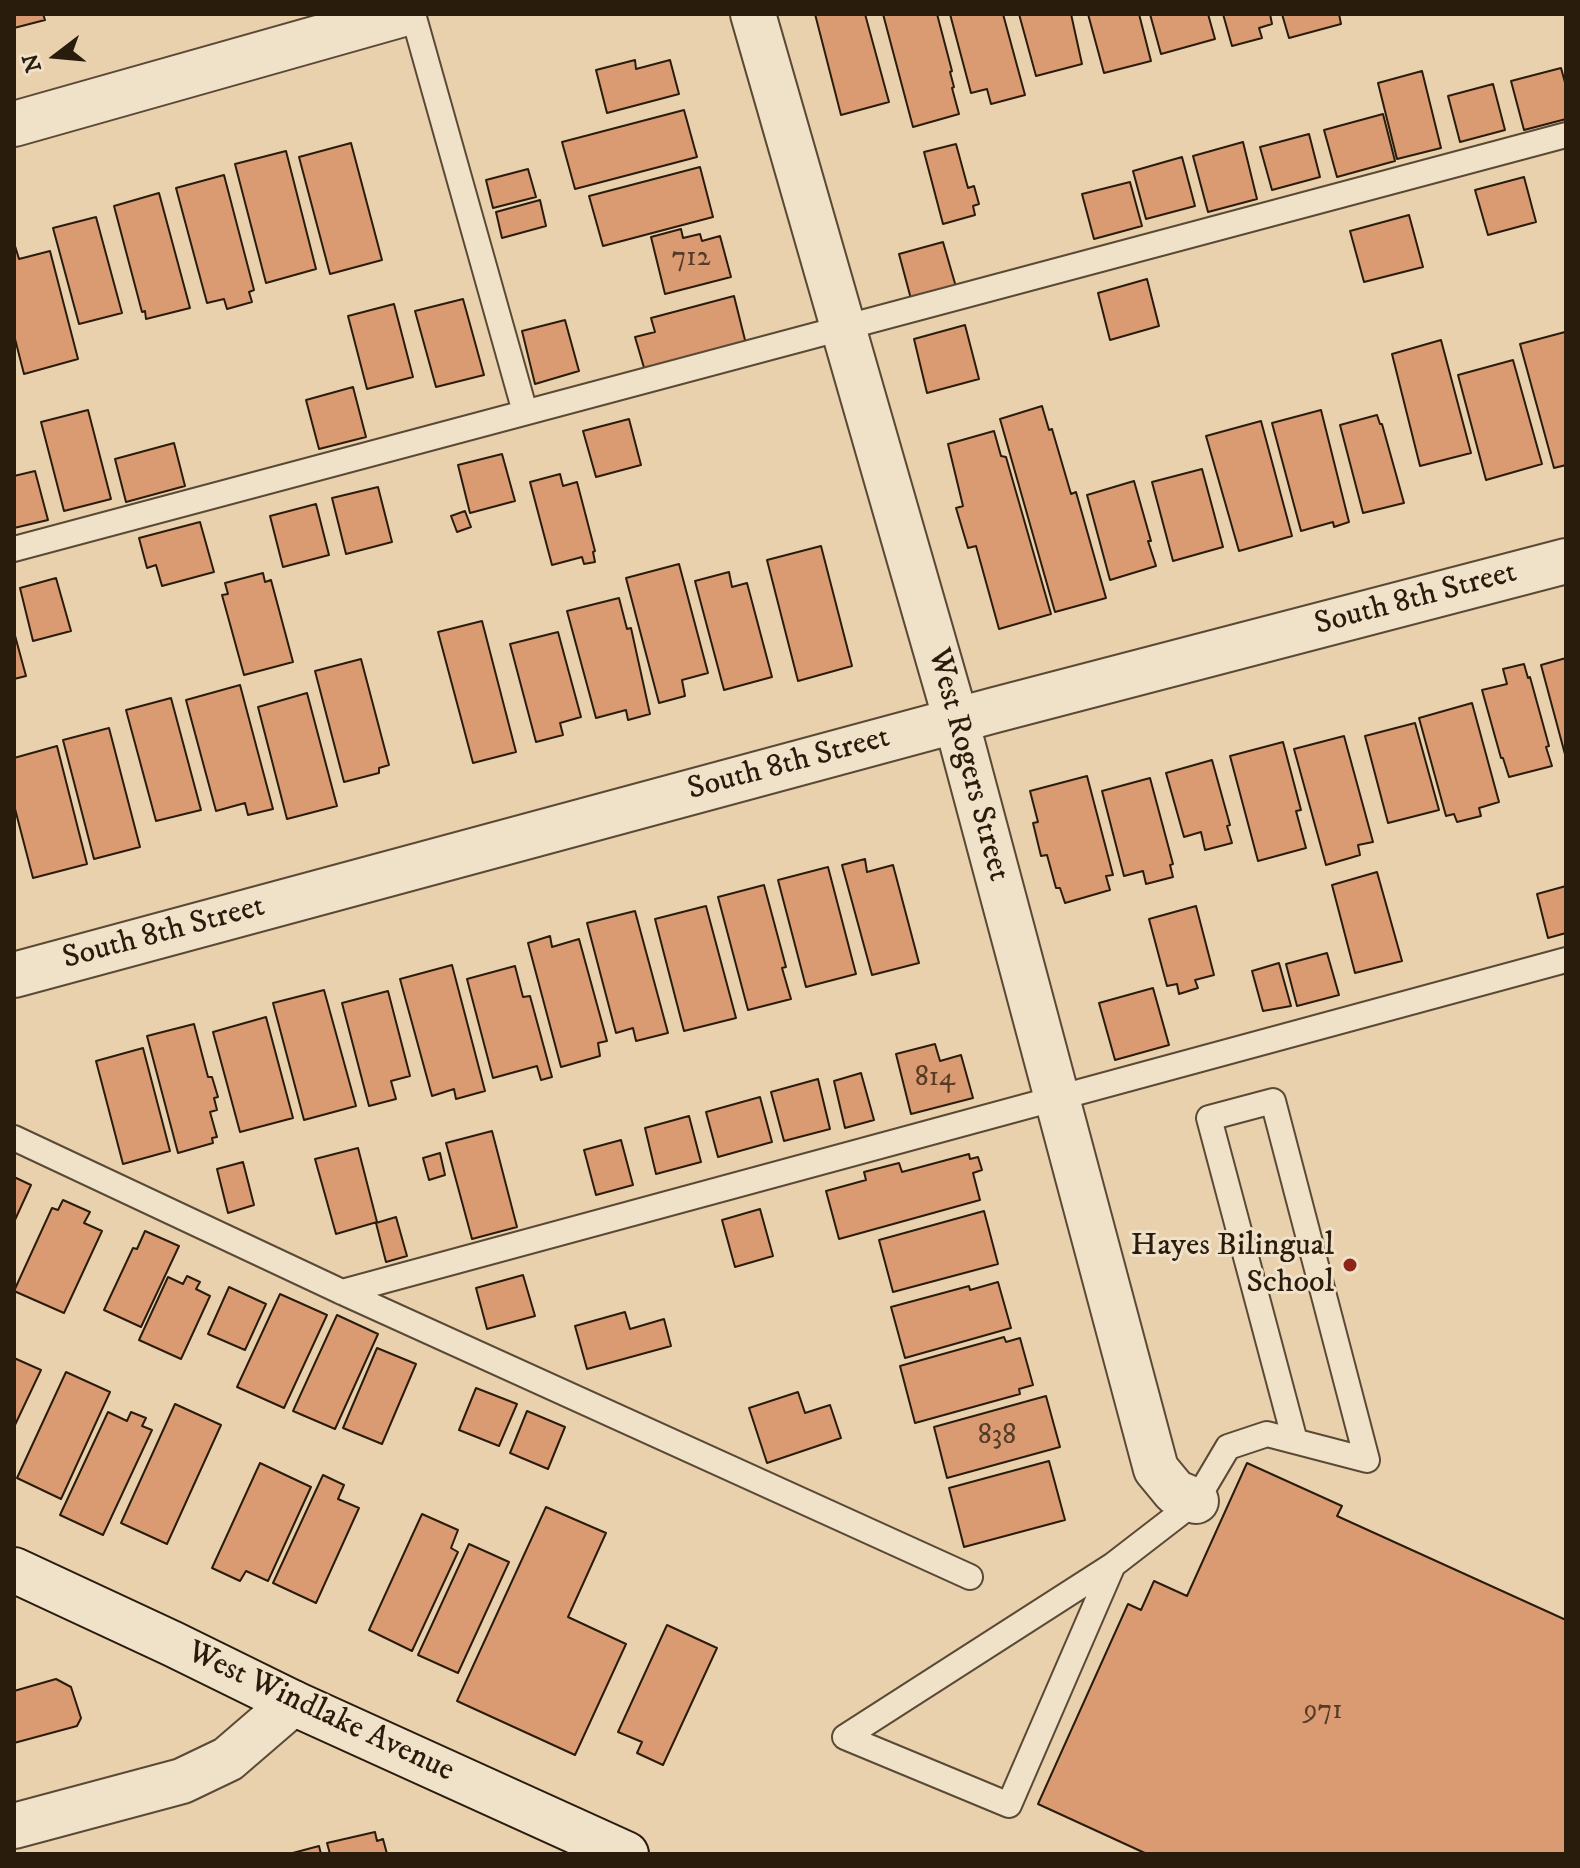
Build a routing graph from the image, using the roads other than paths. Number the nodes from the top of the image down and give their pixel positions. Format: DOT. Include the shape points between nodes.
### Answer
graph roads {
  1 [pos="403,14"];
  2 [pos="413,14"];
  3 [pos="753,14"];
  4 [pos="14,124"];
  5 [pos="1566,135"];
  6 [pos="843,328"];
  7 [pos="525,412"];
  8 [pos="14,549"];
  9 [pos="1566,561"];
  10 [pos="956,720"];
  11 [pos="1566,960"];
  12 [pos="14,975"];
  13 [pos="1058,1098"];
  14 [pos="14,1138"];
  15 [pos="342,1292"];
  16 [pos="1295,1441"];
  17 [pos="1196,1501"];
  18 [pos="1113,1565"];
  19 [pos="14,1570"];
  20 [pos="970,1577"];
  21 [pos="293,1703"];
  22 [pos="14,1826"];
  23 [pos="626,1854"];
  1 -- 4 [label="street"];
  2 -- 7 [label="lane"];
  3 -- 6 [label="street, West Rogers Street"];
  5 -- 6 [label="lane"];
  6 -- 7 [label="lane"];
  6 -- 10 [label="street, West Rogers Street"];
  7 -- 8 [label="lane"];
  9 -- 10 [label="street, South 8th Street"];
  10 -- 12 [label="street, South 8th Street"];
  10 -- 13 [label="street, West Rogers Street"];
  11 -- 13 [label="lane"];
  13 -- 15 [label="lane"];
  13 -- 17 [label="street, West Rogers Street" via="1156,1469 1175,1492"];
  14 -- 15 [label="lane"];
  15 -- 20 [label="lane"];
  16 -- 16 [label="lane" via="1367,1460 1273,1101 1209,1118"];
  16 -- 17 [label="lane" via="1267,1434 1228,1447"];
  17 -- 18 [label="lane"];
  18 -- 18 [label="lane" via="1009,1805 845,1737 1019,1625"];
  19 -- 21 [label="street, West Windlake Avenue"];
  21 -- 22 [label="street" via="228,1759 182,1781"];
  21 -- 23 [label="street, West Windlake Avenue"];
}
